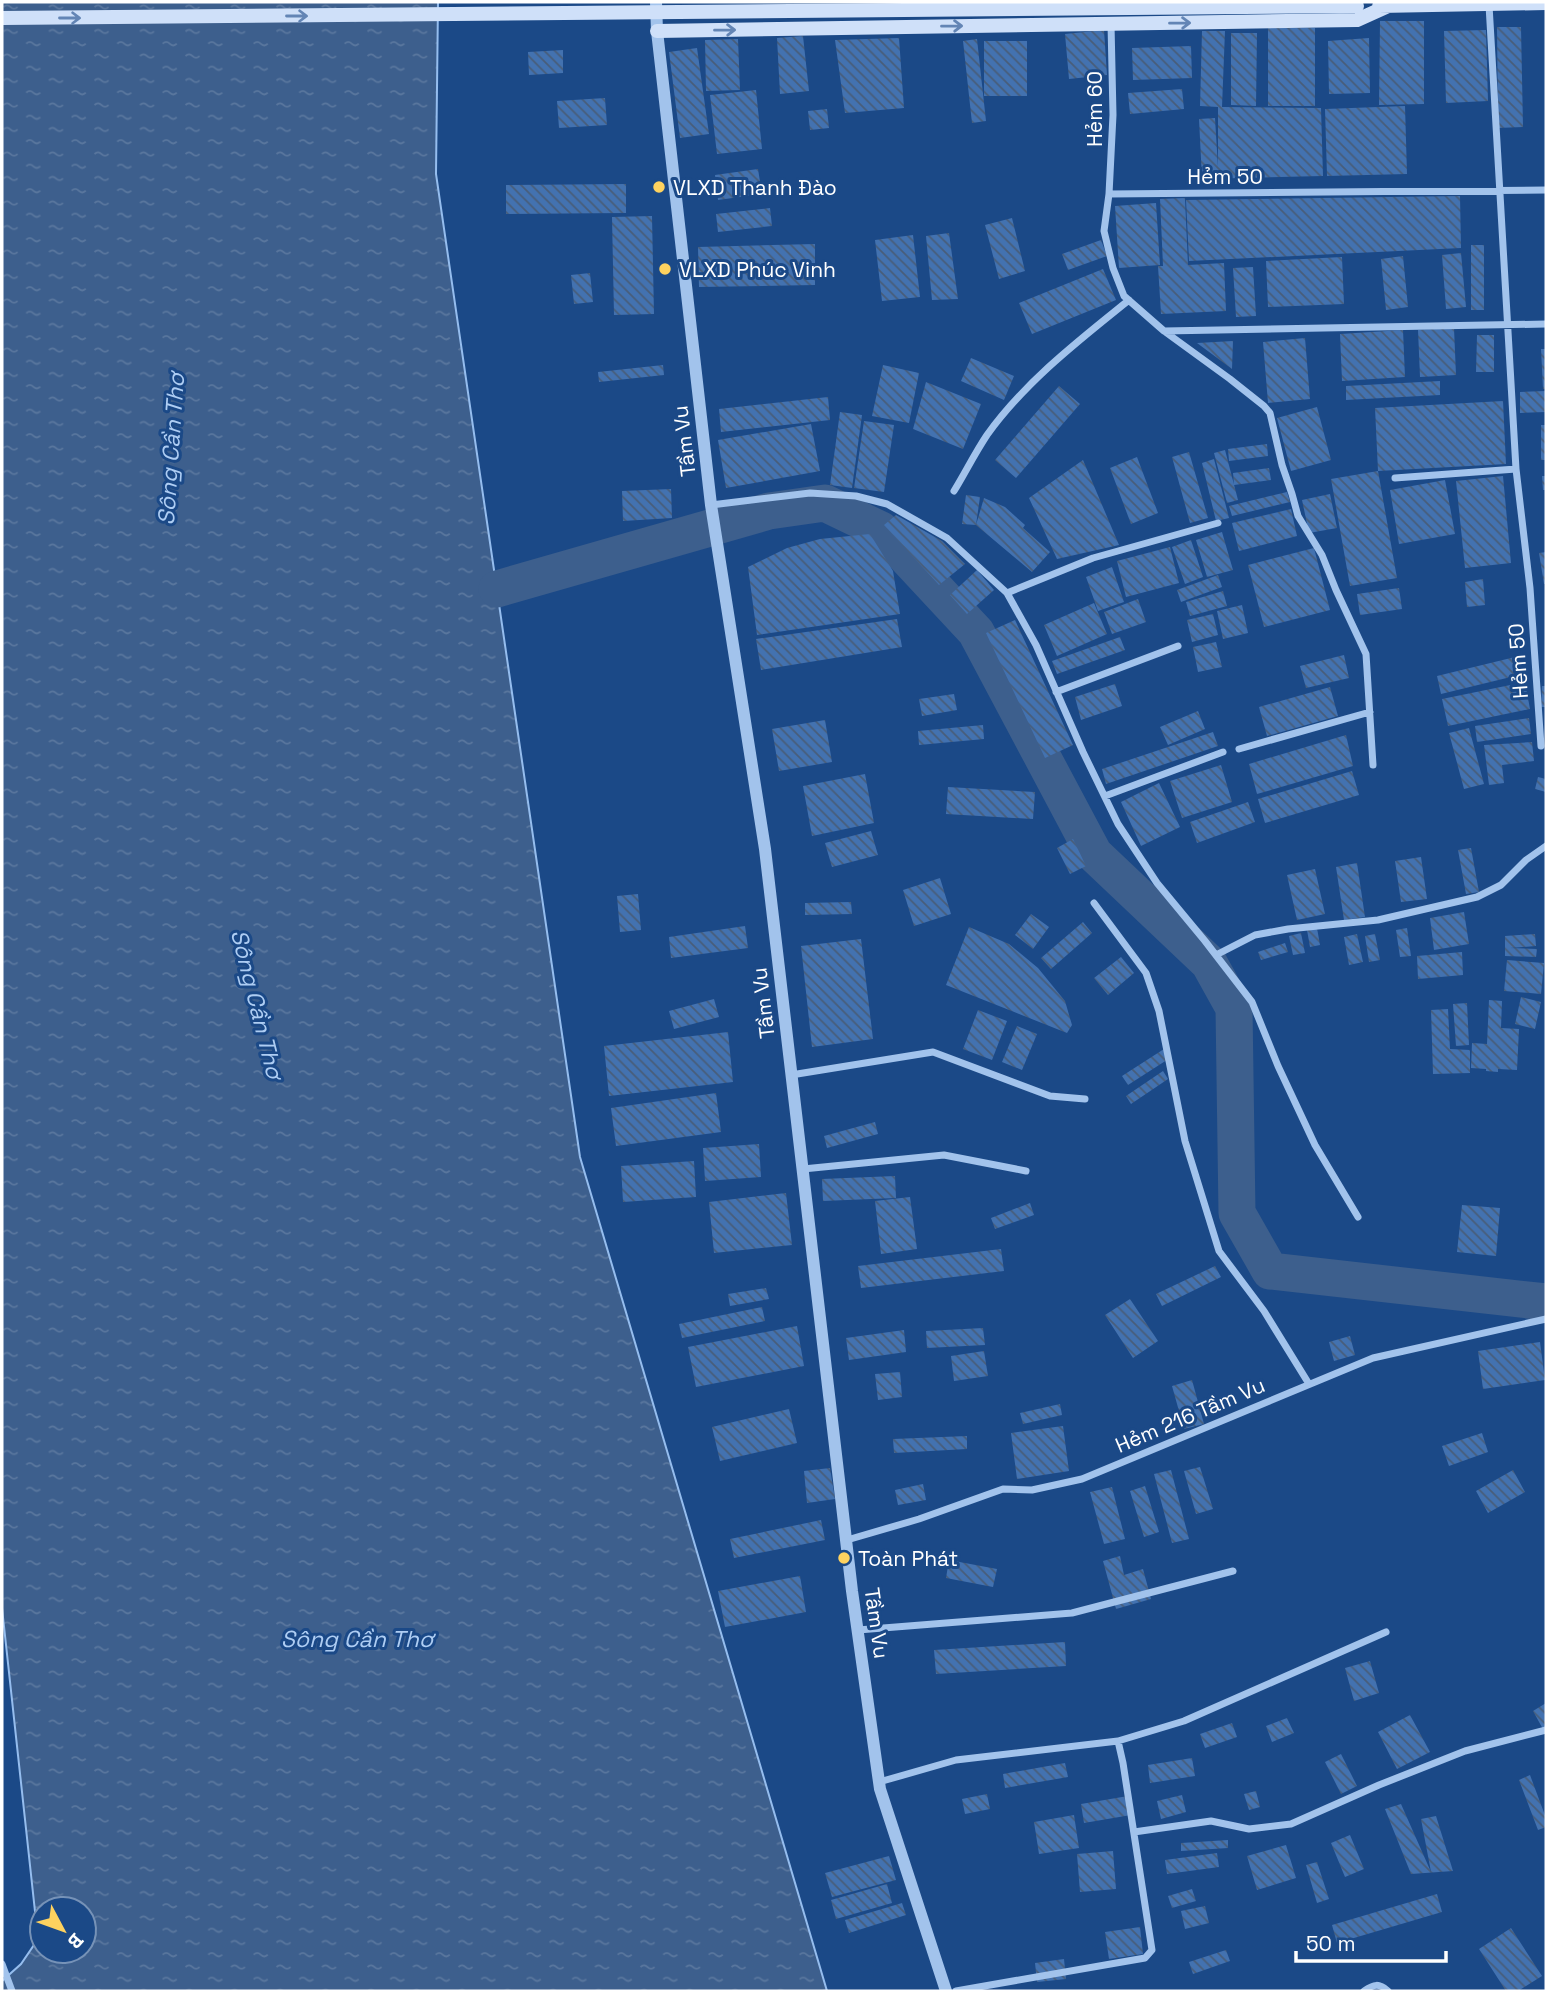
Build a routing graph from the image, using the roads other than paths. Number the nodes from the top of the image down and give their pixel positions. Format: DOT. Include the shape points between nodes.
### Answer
graph roads {
  1 [pos="656,2"];
  2 [pos="1546,3"];
  3 [pos="1489,4"];
  4 [pos="1388,6"];
  5 [pos="2,18"];
  6 [pos="1111,24"];
  7 [pos="657,31"];
  8 [pos="1546,190"];
  9 [pos="1499,192"];
  10 [pos="1109,194"];
  11 [pos="1129,300"];
  12 [pos="1508,324"];
  13 [pos="1546,324"];
  14 [pos="1164,331"];
  15 [pos="1516,469"];
  16 [pos="1395,478"];
  17 [pos="954,491"];
  18 [pos="711,506"];
  19 [pos="1218,523"];
  20 [pos="1007,593"];
  21 [pos="1178,646"];
  22 [pos="1056,692"];
  23 [pos="1370,712"];
  24 [pos="1541,746"];
  25 [pos="1239,749"];
  26 [pos="1223,752"];
  27 [pos="1373,765"];
  28 [pos="1105,796"];
  29 [pos="1546,846"];
  30 [pos="1094,903"];
  31 [pos="1216,955"];
  32 [pos="791,1075"];
  33 [pos="1085,1099"];
  34 [pos="803,1170"];
  35 [pos="1026,1171"];
  36 [pos="1358,1217"];
  37 [pos="1546,1318"];
  38 [pos="1309,1384"];
  39 [pos="846,1540"];
  40 [pos="1233,1571"];
  41 [pos="858,1630"];
  42 [pos="1386,1632"];
  43 [pos="1546,1730"];
  44 [pos="1118,1741"];
  45 [pos="878,1782"];
  46 [pos="1134,1832"];
  47 [pos="2,1964"];
  48 [pos="994,1988"];
  49 [pos="12,1991"];
  50 [pos="946,1991"];
  51 [pos="956,1991"];
  52 [pos="1364,1991"];
  53 [pos="1388,1991"];
  1 -- 7 [label="street, Tầm Vu"];
  2 -- 3 [label="main road"];
  3 -- 4 [label="main road"];
  3 -- 9 [label="street, Hẻm 50"];
  5 -- 4 [label="main road, one-way, bridge"];
  6 -- 4 [label="main road, one-way" via="1357,20"];
  7 -- 6 [label="main road, one-way"];
  6 -- 10 [label="street, Hẻm 60"];
  7 -- 18 [label="street, Tầm Vu"];
  8 -- 9 [label="street, Hẻm 50"];
  9 -- 10 [label="street, Hẻm 50"];
  9 -- 12 [label="street, Hẻm 50"];
  10 -- 11 [label="street" via="1104,230 1113,268"];
  11 -- 14 [label="street"];
  11 -- 17 [label="street" via="1063,353 1024,392 987,435"];
  12 -- 13 [label="street"];
  12 -- 14 [label="street"];
  12 -- 15 [label="street, Hẻm 50"];
  14 -- 23 [label="street" via="1269,413 1297,516 1322,555 1366,654"];
  15 -- 16 [label="street"];
  15 -- 24 [label="street, Hẻm 50"];
  18 -- 20 [label="street" via="810,493 856,496 887,504 947,538"];
  18 -- 32 [label="street, Tầm Vu" via="765,849"];
  19 -- 20 [label="street" via="1093,558"];
  20 -- 22 [label="street"];
  21 -- 22 [label="street"];
  22 -- 28 [label="street"];
  23 -- 25 [label="street"];
  23 -- 27 [label="street"];
  26 -- 28 [label="street"];
  28 -- 31 [label="street" via="1157,883"];
  29 -- 31 [label="street" via="1500,885 1477,897 1378,920 1255,935"];
  30 -- 38 [label="street" via="1146,973 1159,1011 1185,1141 1219,1251 1264,1311"];
  31 -- 36 [label="street" via="1252,1002 1315,1146"];
  32 -- 33 [label="street" via="933,1052 1050,1096"];
  32 -- 34 [label="street, Tầm Vu"];
  34 -- 35 [label="street" via="944,1155"];
  34 -- 39 [label="street, Tầm Vu"];
  37 -- 38 [label="street, Hẻm 216 Tầm Vu" via="1373,1358"];
  38 -- 39 [label="street, Hẻm 216 Tầm Vu" via="1082,1479 1031,1490 1003,1489"];
  39 -- 41 [label="street, Tầm Vu"];
  40 -- 41 [label="street" via="1072,1613"];
  41 -- 45 [label="street, Tầm Vu"];
  42 -- 44 [label="street" via="1184,1721"];
  43 -- 46 [label="street" via="1465,1751 1291,1824 1249,1829 1211,1821"];
  44 -- 45 [label="street" via="956,1760"];
  44 -- 46 [label="street"];
  45 -- 50 [label="street, Tầm Vu"];
  46 -- 48 [label="street" via="1152,1950 1145,1958"];
  47 -- 49 [label="street"];
  48 -- 51 [label="street"];
  52 -- 53 [label="street" via="1377,1984"];
}
